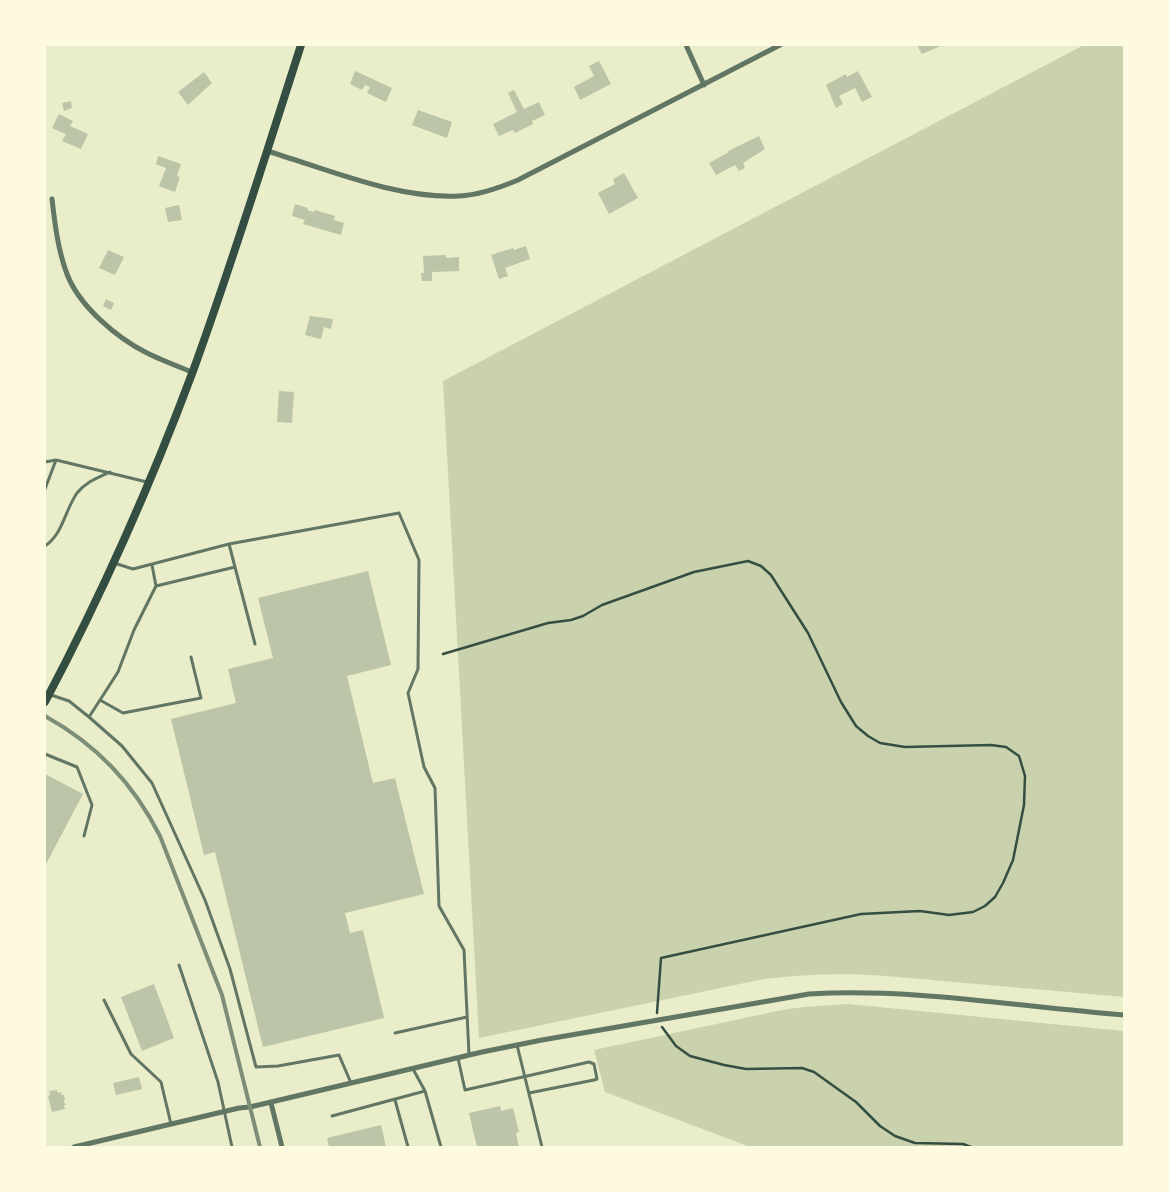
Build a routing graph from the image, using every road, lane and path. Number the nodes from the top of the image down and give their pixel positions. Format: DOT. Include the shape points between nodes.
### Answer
graph roads {
  1 [pos="301,45"];
  2 [pos="686,45"];
  3 [pos="780,45"];
  4 [pos="704,85"];
  5 [pos="267,150"];
  6 [pos="52,199"];
  7 [pos="192,372"];
  8 [pos="56,460"];
  9 [pos="45,462"];
  10 [pos="110,472"];
  11 [pos="148,482"];
  12 [pos="45,489"];
  13 [pos="230,544"];
  14 [pos="46,546"];
  15 [pos="112,563"];
  16 [pos="152,565"];
  17 [pos="235,567"];
  18 [pos="156,586"];
  19 [pos="255,644"];
  20 [pos="443,654"];
  21 [pos="191,657"];
  22 [pos="46,697"];
  23 [pos="100,700"];
  24 [pos="89,717"];
  25 [pos="45,754"];
  26 [pos="84,836"];
  27 [pos="178,965"];
  28 [pos="104,1000"];
  29 [pos="1124,1015"];
  30 [pos="467,1017"];
  31 [pos="657,1020"];
  32 [pos="395,1033"];
  33 [pos="516,1046"];
  34 [pos="469,1055"];
  35 [pos="458,1058"];
  36 [pos="413,1069"];
  37 [pos="525,1077"];
  38 [pos="351,1084"];
  39 [pos="426,1091"];
  40 [pos="529,1093"];
  41 [pos="395,1100"];
  42 [pos="271,1102"];
  43 [pos="224,1112"];
  44 [pos="332,1116"];
  45 [pos="171,1124"];
  46 [pos="74,1147"];
  47 [pos="232,1147"];
  48 [pos="282,1147"];
  49 [pos="408,1147"];
  50 [pos="441,1147"];
  51 [pos="542,1147"];
  52 [pos="971,1147"];
  1 -- 5 [label="main road"];
  2 -- 4 [label="street"];
  3 -- 4 [label="street"];
  4 -- 5 [label="street" via="518,180 473,194 436,195 396,190"];
  5 -- 7 [label="main road"];
  6 -- 7 [label="street" via="58,240 75,290 109,327 146,352"];
  7 -- 11 [label="main road"];
  8 -- 9 [label="lane"];
  8 -- 10 [label="lane"];
  8 -- 12 [label="lane"];
  10 -- 11 [label="lane"];
  10 -- 14 [label="lane" via="89,482 77,494 61,526"];
  11 -- 15 [label="main road"];
  13 -- 16 [label="lane"];
  13 -- 17 [label="lane"];
  13 -- 30 [label="lane" via="399,513 419,560 418,669 408,693 424,767 435,788 439,906 464,950"];
  15 -- 16 [label="lane" via="133,569"];
  15 -- 22 [label="main road"];
  16 -- 18 [label="lane"];
  17 -- 18 [label="lane"];
  17 -- 19 [label="lane"];
  18 -- 23 [label="lane" via="118,672"];
  20 -- 31 [label="path" via="548,623 571,620 602,605 694,572 748,561 771,575 808,633 841,702 856,726 868,736 880,743 905,747 991,745 1006,747 1019,756 1025,776 1024,805 1013,860 1004,884 985,906 973,912 949,915 920,911 861,914 661,958"];
  21 -- 23 [label="lane" via="201,698 123,713"];
  22 -- 24 [label="lane" via="69,701"];
  23 -- 24 [label="lane"];
  24 -- 38 [label="lane" via="122,746 152,783 205,900 227,960 256,1067 339,1055"];
  25 -- 26 [label="lane" via="77,767 92,805"];
  27 -- 43 [label="lane" via="218,1082"];
  28 -- 45 [label="lane" via="131,1054 161,1082"];
  29 -- 31 [label="street" via="914,994 840,992"];
  30 -- 32 [label="lane"];
  30 -- 34 [label="lane"];
  31 -- 33 [label="street"];
  31 -- 52 [label="path" via="676,1046 690,1056 746,1069 802,1068 814,1072 856,1102 895,1136 915,1143"];
  33 -- 34 [label="street"];
  33 -- 37 [label="lane"];
  34 -- 35 [label="street"];
  35 -- 36 [label="street"];
  35 -- 37 [label="lane" via="465,1090"];
  36 -- 38 [label="street"];
  36 -- 39 [label="lane"];
  37 -- 40 [label="lane"];
  37 -- 40 [label="lane" via="589,1062 594,1064 594,1080"];
  38 -- 42 [label="street"];
  39 -- 41 [label="lane"];
  39 -- 50 [label="lane"];
  40 -- 51 [label="lane"];
  41 -- 44 [label="lane"];
  41 -- 49 [label="lane"];
  42 -- 43 [label="street"];
  42 -- 48 [label="street"];
  43 -- 45 [label="street"];
  43 -- 47 [label="lane"];
  45 -- 46 [label="street"];
}
